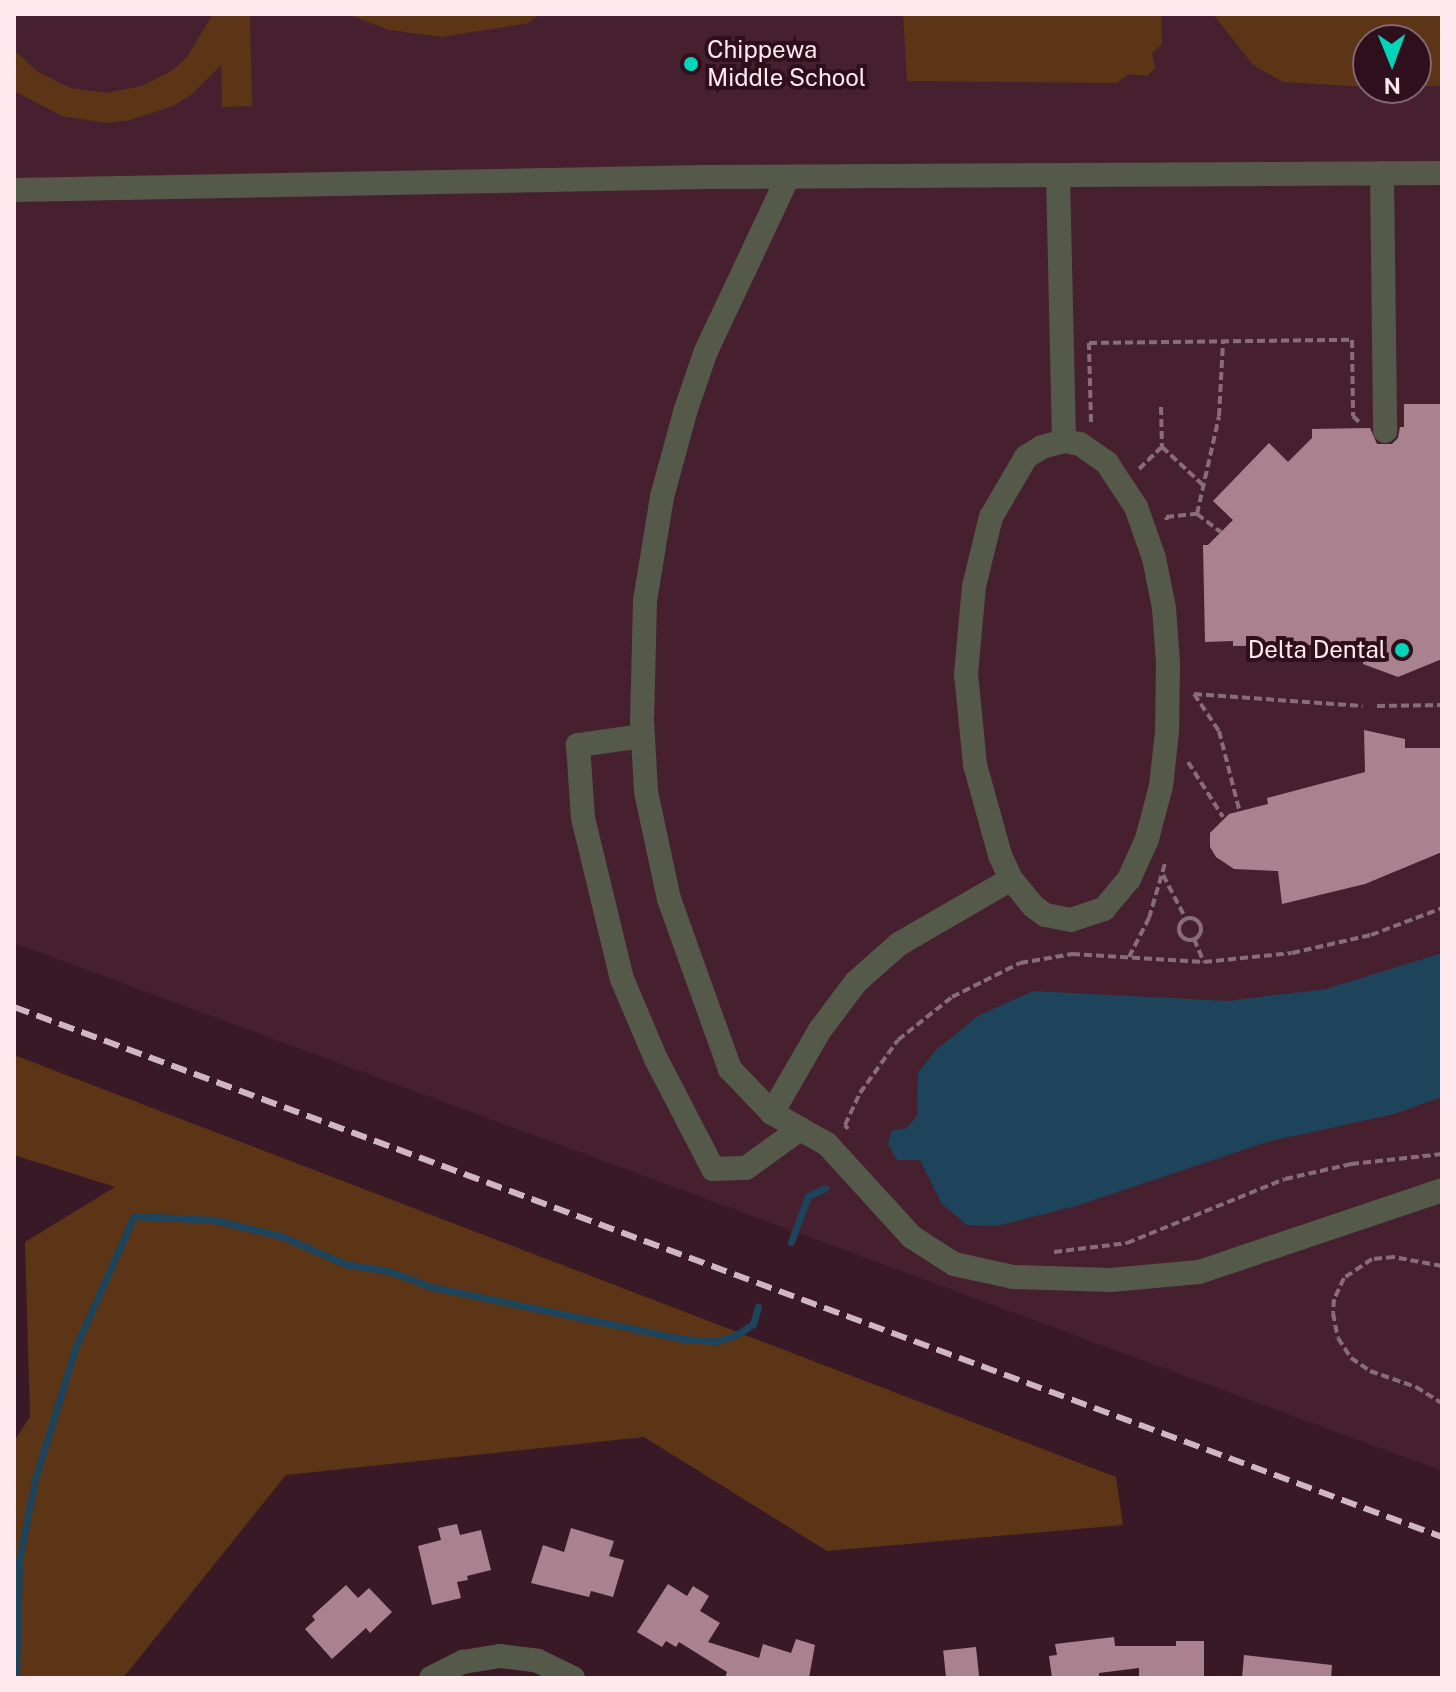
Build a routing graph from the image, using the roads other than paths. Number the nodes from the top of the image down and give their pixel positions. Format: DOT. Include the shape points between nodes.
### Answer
graph roads {
  1 [pos="1382,173"];
  2 [pos="1442,173"];
  3 [pos="1058,175"];
  4 [pos="788,177"];
  5 [pos="14,190"];
  6 [pos="1373,430"];
  7 [pos="1064,441"];
  8 [pos="643,736"];
  9 [pos="1011,879"];
  10 [pos="772,1113"];
  11 [pos="800,1129"];
  12 [pos="1442,1190"];
  13 [pos="431,1678"];
  14 [pos="573,1678"];
  1 -- 2 [label="street"];
  1 -- 3 [label="street"];
  1 -- 6 [label="street"];
  3 -- 4 [label="street"];
  3 -- 7 [label="street"];
  4 -- 5 [label="street"];
  4 -- 8 [label="street" via="706,351 666,482 645,601"];
  7 -- 9 [label="street" via="1042,447 1014,472 991,517 974,586 966,674 971,744 983,804"];
  7 -- 9 [label="street" via="1080,444 1107,463 1136,507 1154,558 1168,663 1161,786 1147,839 1129,879 1104,909 1058,920 1033,906"];
  8 -- 10 [label="street" via="646,792 669,899 730,1069"];
  8 -- 11 [label="street" via="578,745 583,818 622,979 713,1169 746,1168"];
  9 -- 10 [label="street" via="899,944 856,982 820,1030"];
  10 -- 11 [label="street"];
  11 -- 12 [label="street" via="827,1144 912,1237 954,1264 1013,1277 1111,1280 1199,1272"];
  13 -- 14 [label="street" via="463,1662 500,1656 538,1661"];
}
